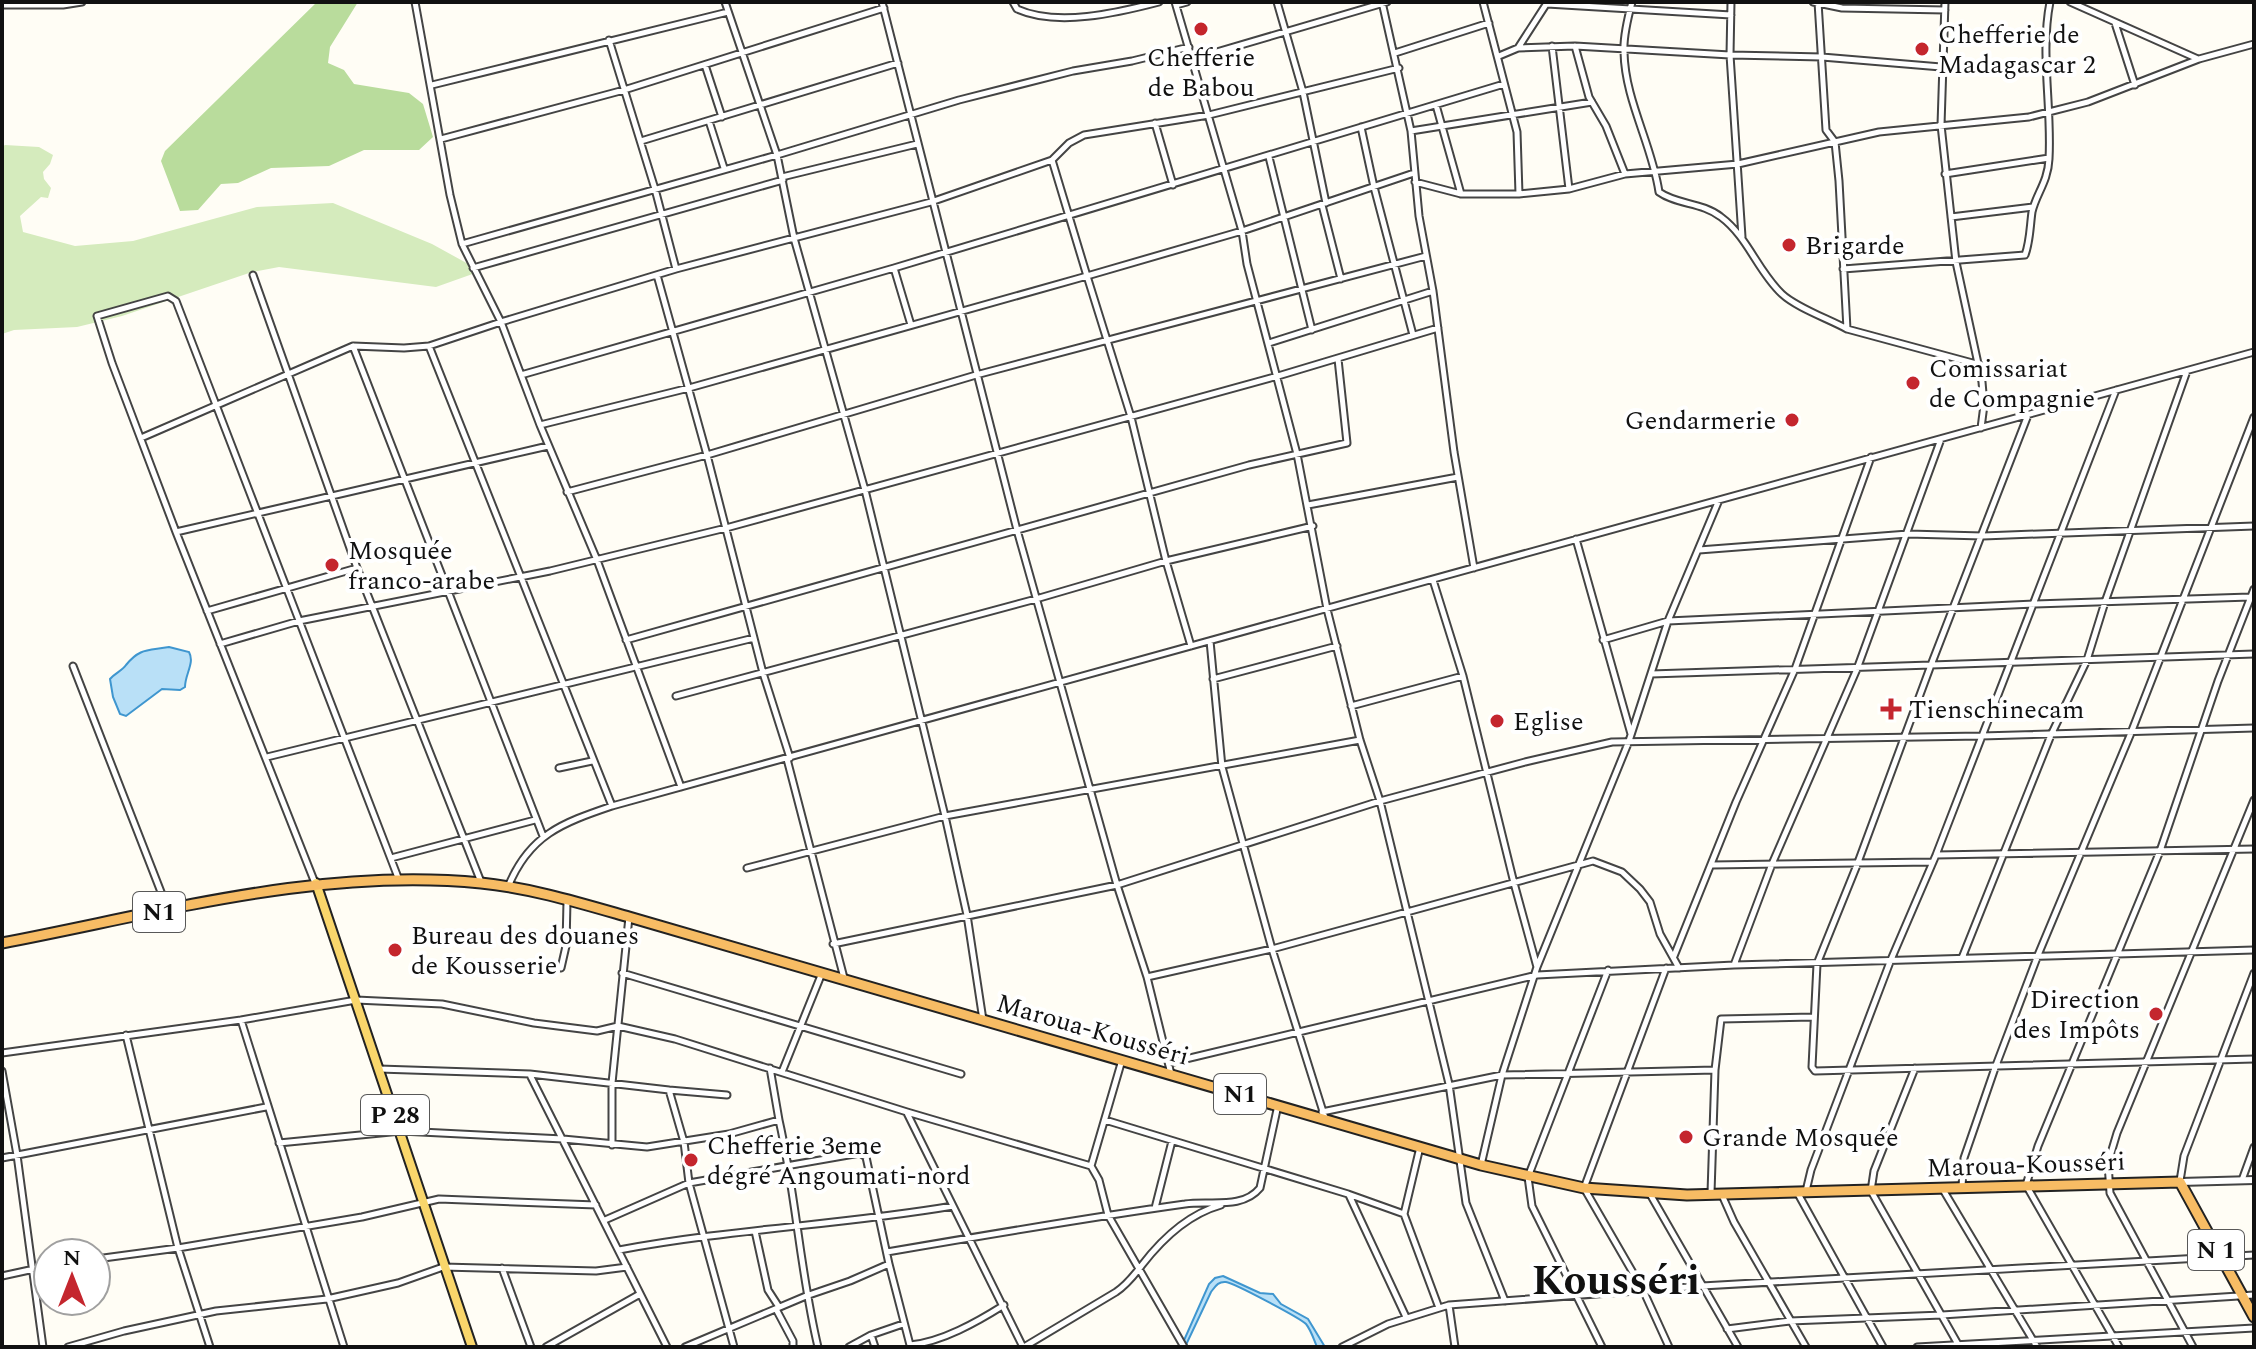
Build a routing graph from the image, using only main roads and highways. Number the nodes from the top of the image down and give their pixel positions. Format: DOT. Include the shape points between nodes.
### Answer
graph roads {
  1 [pos="316,883"];
  2 [pos="2,943"];
  3 [pos="2180,1182"];
  4 [pos="2254,1317"];
  5 [pos="472,1347"];
  1 -- 2 [label="highway, Maroua-Kousséri / N1"];
  1 -- 3 [label="highway, Maroua-Kousséri / N1" via="482,883 567,900 1481,1165 1584,1188 1722,1195"];
  1 -- 5 [label="main road, P 28"];
  3 -- 4 [label="highway, N 1"];
}
